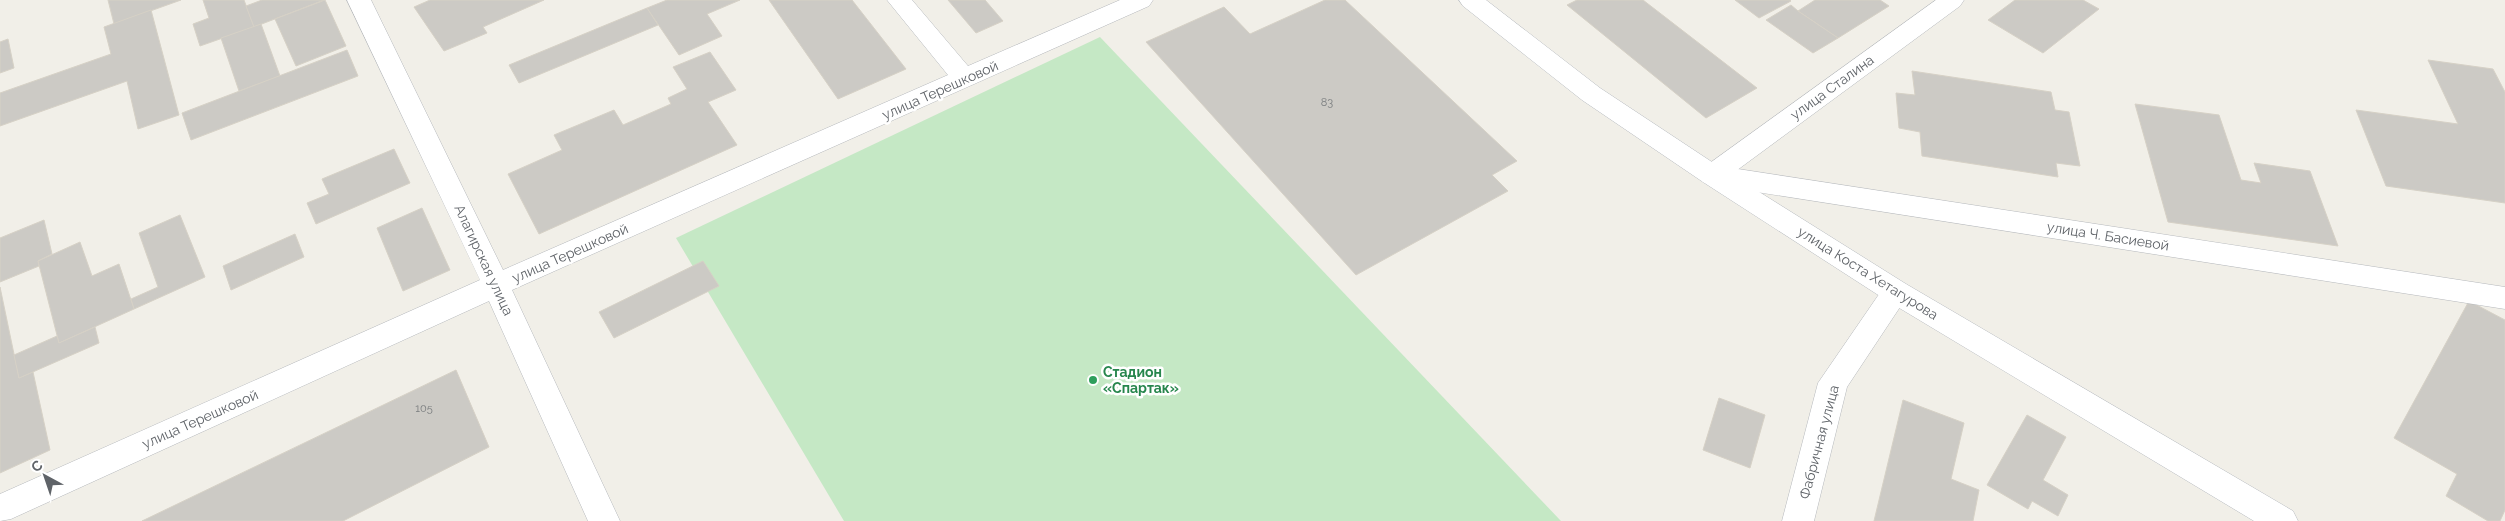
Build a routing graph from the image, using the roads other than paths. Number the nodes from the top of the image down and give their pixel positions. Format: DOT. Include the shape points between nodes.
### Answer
graph roads {
  1 [pos="359,0"];
  2 [pos="899,0"];
  3 [pos="1141,0"];
  4 [pos="1471,0"];
  5 [pos="1952,0"];
  6 [pos="965,79"];
  7 [pos="1712,175"];
  8 [pos="496,285"];
  9 [pos="1896,292"];
  10 [pos="2505,298"];
  11 [pos="0,510"];
  12 [pos="604,521"];
  13 [pos="1798,521"];
  14 [pos="2282,521"];
  1 -- 8 [label="street, Алагирская улица"];
  2 -- 6 [label="street"];
  3 -- 6 [label="street, улица Терешковой"];
  4 -- 7 [label="street, улица Коста Хетагурова" via="1591,94"];
  5 -- 7 [label="street, улица Сталина"];
  6 -- 8 [label="street, улица Терешковой"];
  7 -- 9 [label="street, улица Коста Хетагурова"];
  7 -- 10 [label="street, улица Ч. Басиевой"];
  8 -- 11 [label="street, улица Терешковой"];
  8 -- 12 [label="street, Алагирская улица"];
  9 -- 13 [label="street, Фабричная улица" via="1833,383"];
  9 -- 14 [label="street, улица Коста Хетагурова"];
}
